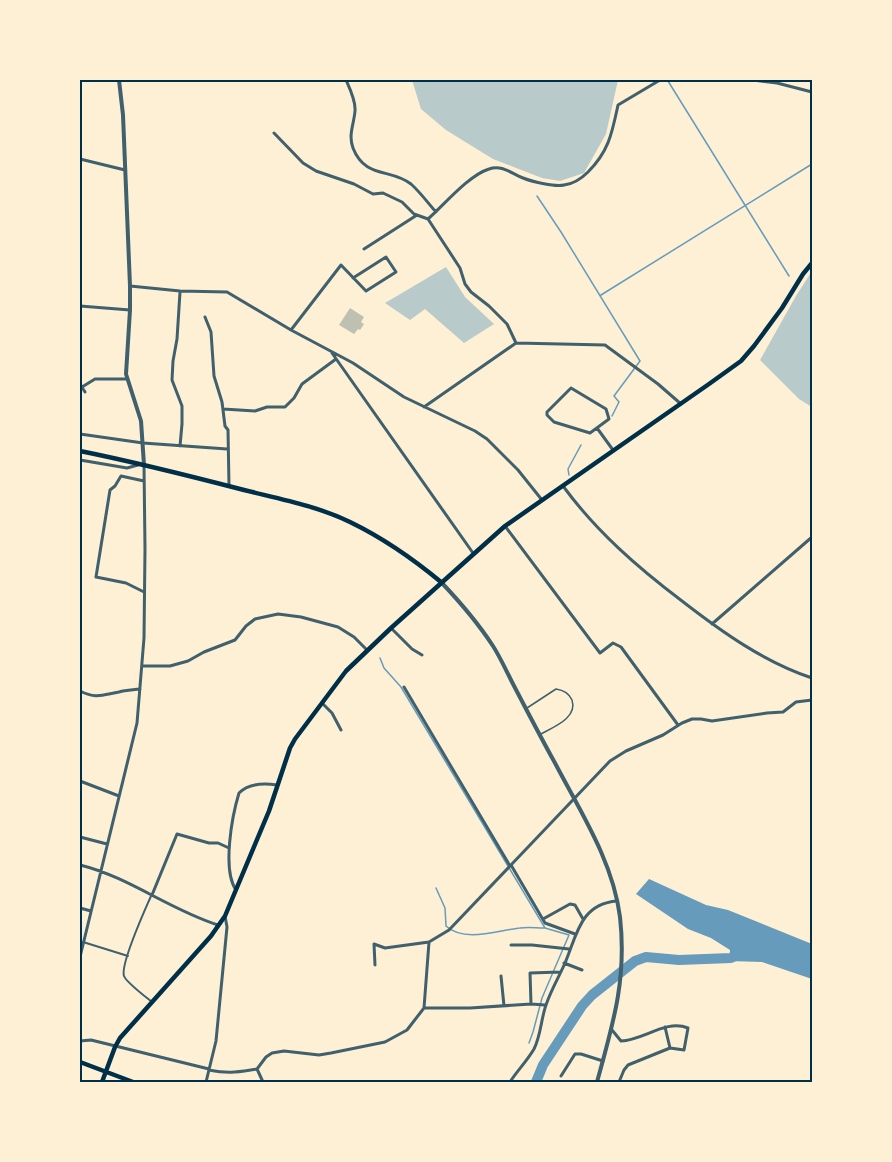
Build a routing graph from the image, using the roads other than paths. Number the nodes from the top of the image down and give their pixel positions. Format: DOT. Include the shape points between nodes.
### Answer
graph roads {
  1 [pos="118,80"];
  2 [pos="346,80"];
  3 [pos="660,80"];
  4 [pos="753,80"];
  5 [pos="813,92"];
  6 [pos="274,133"];
  7 [pos="80,159"];
  8 [pos="125,170"];
  9 [pos="436,212"];
  10 [pos="417,215"];
  11 [pos="428,219"];
  12 [pos="364,249"];
  13 [pos="813,263"];
  14 [pos="353,278"];
  15 [pos="130,286"];
  16 [pos="180,291"];
  17 [pos="80,306"];
  18 [pos="130,310"];
  19 [pos="205,316"];
  20 [pos="291,330"];
  21 [pos="516,343"];
  22 [pos="331,351"];
  23 [pos="336,359"];
  24 [pos="127,379"];
  25 [pos="81,386"];
  26 [pos="85,392"];
  27 [pos="681,404"];
  28 [pos="424,407"];
  29 [pos="224,410"];
  30 [pos="597,428"];
  31 [pos="80,434"];
  32 [pos="143,443"];
  33 [pos="180,446"];
  34 [pos="227,449"];
  35 [pos="613,450"];
  36 [pos="80,451"];
  37 [pos="80,460"];
  38 [pos="142,465"];
  39 [pos="144,480"];
  40 [pos="230,486"];
  41 [pos="563,486"];
  42 [pos="542,501"];
  43 [pos="505,526"];
  44 [pos="813,537"];
  45 [pos="473,554"];
  46 [pos="441,582"];
  47 [pos="144,592"];
  48 [pos="712,624"];
  49 [pos="391,628"];
  50 [pos="367,650"];
  51 [pos="422,655"];
  52 [pos="142,666"];
  53 [pos="813,678"];
  54 [pos="404,687"];
  55 [pos="140,689"];
  56 [pos="80,691"];
  57 [pos="813,700"];
  58 [pos="322,703"];
  59 [pos="526,709"];
  60 [pos="678,725"];
  61 [pos="341,730"];
  62 [pos="540,735"];
  63 [pos="80,782"];
  64 [pos="278,786"];
  65 [pos="119,796"];
  66 [pos="574,798"];
  67 [pos="80,837"];
  68 [pos="107,844"];
  69 [pos="229,848"];
  70 [pos="80,865"];
  71 [pos="510,866"];
  72 [pos="100,871"];
  73 [pos="236,890"];
  74 [pos="152,895"];
  75 [pos="617,901"];
  76 [pos="80,908"];
  77 [pos="91,911"];
  78 [pos="225,916"];
  79 [pos="543,919"];
  80 [pos="583,919"];
  81 [pos="219,925"];
  82 [pos="575,934"];
  83 [pos="83,942"];
  84 [pos="429,942"];
  85 [pos="511,945"];
  86 [pos="569,949"];
  87 [pos="128,956"];
  88 [pos="80,957"];
  89 [pos="564,963"];
  90 [pos="375,965"];
  91 [pos="582,970"];
  92 [pos="560,972"];
  93 [pos="501,976"];
  94 [pos="152,1002"];
  95 [pos="531,1004"];
  96 [pos="546,1005"];
  97 [pos="504,1006"];
  98 [pos="424,1008"];
  99 [pos="665,1027"];
  100 [pos="612,1030"];
  101 [pos="80,1041"];
  102 [pos="115,1047"];
  103 [pos="670,1048"];
  104 [pos="603,1061"];
  105 [pos="80,1062"];
  106 [pos="257,1069"];
  107 [pos="209,1070"];
  108 [pos="105,1073"];
  109 [pos="561,1076"];
  110 [pos="102,1083"];
  111 [pos="133,1083"];
  112 [pos="206,1083"];
  113 [pos="263,1083"];
  114 [pos="510,1083"];
  115 [pos="597,1083"];
  116 [pos="619,1083"];
  1 -- 8 [label="street"];
  2 -- 9 [label="street" via="354,101 350,132 358,157 367,167 410,183"];
  3 -- 9 [label="street" via="618,105 607,148 576,182 563,186 490,168 472,178"];
  4 -- 5 [label="street"];
  6 -- 10 [label="street" via="316,171 373,194 383,193"];
  7 -- 8 [label="street"];
  8 -- 15 [label="street"];
  9 -- 11 [label="street"];
  10 -- 11 [label="street"];
  10 -- 12 [label="street"];
  11 -- 21 [label="street" via="460,268 465,284 507,324"];
  13 -- 27 [label="main road" via="741,361"];
  14 -- 14 [label="street" via="366,291 396,272 386,257"];
  14 -- 20 [label="street" via="341,265"];
  15 -- 16 [label="street"];
  15 -- 18 [label="street"];
  16 -- 20 [label="street" via="227,292"];
  16 -- 33 [label="street" via="172,380 182,406"];
  17 -- 18 [label="street"];
  18 -- 24 [label="street"];
  19 -- 29 [label="street" via="211,332 214,376"];
  20 -- 22 [label="street"];
  21 -- 27 [label="street" via="605,345"];
  21 -- 28 [label="street"];
  22 -- 23 [label="street"];
  22 -- 28 [label="street"];
  23 -- 29 [label="street" via="302,384 285,407"];
  23 -- 45 [label="street"];
  24 -- 25 [label="street" via="95,379"];
  24 -- 32 [label="street" via="141,421"];
  25 -- 26 [label="street"];
  27 -- 35 [label="main road"];
  28 -- 42 [label="street" via="487,440"];
  29 -- 34 [label="street"];
  30 -- 30 [label="street" via="590,433 554,422 547,412 571,388 606,409 609,419"];
  30 -- 35 [label="street"];
  31 -- 32 [label="street"];
  32 -- 33 [label="street"];
  32 -- 38 [label="street"];
  33 -- 34 [label="street"];
  34 -- 40 [label="street"];
  35 -- 41 [label="main road"];
  36 -- 38 [label="main road"];
  37 -- 38 [label="street" via="127,468"];
  38 -- 39 [label="street"];
  38 -- 40 [label="main road"];
  39 -- 47 [label="street"];
  39 -- 47 [label="street" via="120,476 110,490 96,577 126,583"];
  40 -- 46 [label="main road" via="348,521 383,539"];
  41 -- 42 [label="main road"];
  41 -- 48 [label="street" via="617,548"];
  42 -- 43 [label="main road"];
  43 -- 45 [label="main road"];
  43 -- 60 [label="street" via="600,653 613,644 621,647"];
  44 -- 48 [label="street"];
  45 -- 46 [label="main road"];
  46 -- 49 [label="main road"];
  46 -- 59 [label="street" via="493,646"];
  47 -- 52 [label="street"];
  48 -- 53 [label="street" via="756,653"];
  49 -- 50 [label="main road"];
  49 -- 51 [label="street"];
  50 -- 52 [label="street" via="338,627 278,614 255,619 234,640 188,661 170,666"];
  50 -- 58 [label="main road"];
  52 -- 55 [label="street"];
  54 -- 71 [label="street"];
  55 -- 56 [label="street" via="91,696"];
  55 -- 65 [label="street"];
  57 -- 60 [label="street" via="796,702 783,712 712,721 692,719"];
  58 -- 61 [label="street"];
  58 -- 64 [label="main road" via="290,748"];
  59 -- 62 [label="street"];
  59 -- 62 [label="lane" via="556,688 570,696 570,715"];
  60 -- 66 [label="street" via="615,757"];
  62 -- 66 [label="street"];
  63 -- 65 [label="street"];
  64 -- 69 [label="street" via="262,784 242,790 236,802"];
  64 -- 73 [label="main road"];
  65 -- 68 [label="street"];
  66 -- 71 [label="street"];
  66 -- 75 [label="street" via="600,850"];
  67 -- 68 [label="street"];
  68 -- 72 [label="street"];
  69 -- 73 [label="street"];
  69 -- 74 [label="street" via="177,834"];
  70 -- 72 [label="street"];
  71 -- 79 [label="street"];
  71 -- 84 [label="street" via="449,929"];
  72 -- 74 [label="street"];
  72 -- 77 [label="street"];
  73 -- 78 [label="main road"];
  74 -- 81 [label="street"];
  74 -- 87 [label="street"];
  75 -- 80 [label="street" via="601,904"];
  75 -- 100 [label="street" via="622,960"];
  76 -- 77 [label="street"];
  77 -- 83 [label="street"];
  78 -- 81 [label="main road"];
  78 -- 107 [label="street" via="217,1029"];
  79 -- 80 [label="street" via="570,904 575,905"];
  79 -- 82 [label="street"];
  80 -- 82 [label="street"];
  81 -- 94 [label="main road"];
  82 -- 86 [label="street"];
  83 -- 87 [label="street"];
  83 -- 88 [label="street"];
  84 -- 90 [label="street" via="385,948 374,944"];
  84 -- 98 [label="street"];
  85 -- 86 [label="street"];
  86 -- 89 [label="street"];
  87 -- 94 [label="street" via="125,977"];
  89 -- 91 [label="street"];
  89 -- 92 [label="street"];
  92 -- 95 [label="street" via="530,973"];
  92 -- 96 [label="street"];
  93 -- 97 [label="street"];
  94 -- 102 [label="main road"];
  95 -- 96 [label="street"];
  95 -- 97 [label="street"];
  96 -- 114 [label="street" via="534,1049"];
  97 -- 98 [label="street"];
  98 -- 106 [label="street" via="406,1030 385,1042 319,1054 272,1053"];
  99 -- 100 [label="street" via="628,1041 621,1041"];
  99 -- 103 [label="street"];
  99 -- 103 [label="street" via="688,1028 684,1050"];
  100 -- 104 [label="street"];
  101 -- 102 [label="street"];
  102 -- 107 [label="street"];
  102 -- 108 [label="main road"];
  103 -- 116 [label="street" via="628,1065"];
  104 -- 109 [label="street" via="575,1054"];
  104 -- 115 [label="street"];
  105 -- 108 [label="main road"];
  106 -- 107 [label="street" via="228,1074"];
  106 -- 113 [label="street"];
  107 -- 112 [label="street"];
  108 -- 110 [label="main road"];
  108 -- 111 [label="main road"];
}
